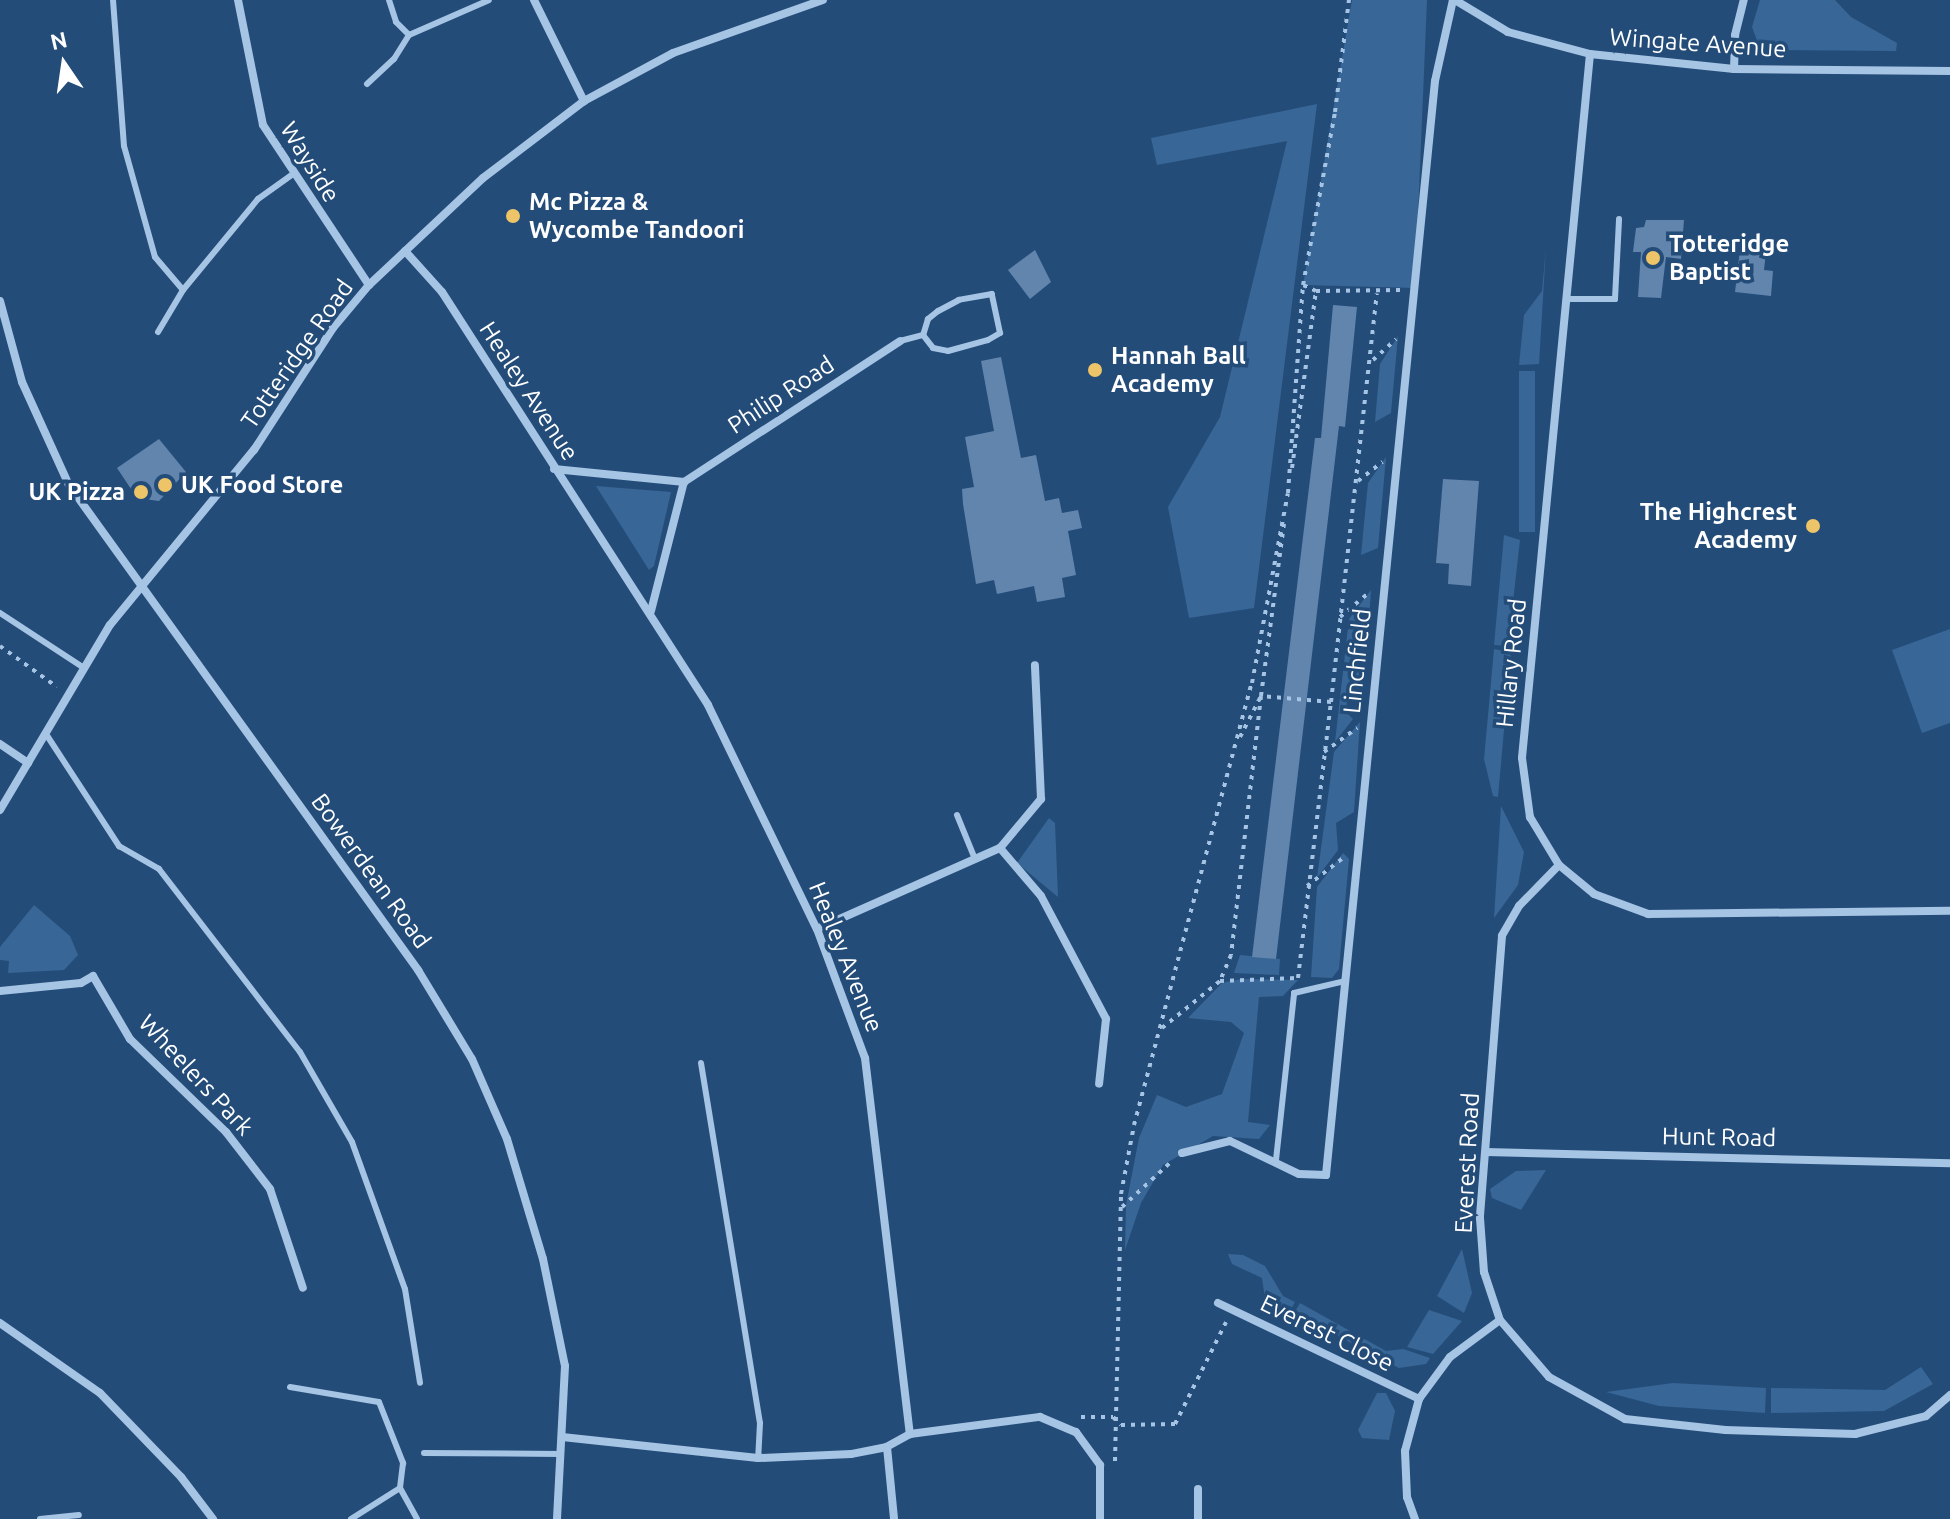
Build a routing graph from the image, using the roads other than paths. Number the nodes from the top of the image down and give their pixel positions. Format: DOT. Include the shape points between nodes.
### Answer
graph roads {
  1 [pos="113,0"];
  2 [pos="238,0"];
  3 [pos="389,0"];
  4 [pos="489,0"];
  5 [pos="534,0"];
  6 [pos="823,0"];
  7 [pos="1454,0"];
  8 [pos="1744,0"];
  9 [pos="409,35"];
  10 [pos="1590,54"];
  11 [pos="1734,69"];
  12 [pos="1950,71"];
  13 [pos="367,84"];
  14 [pos="584,101"];
  15 [pos="293,174"];
  16 [pos="1619,219"];
  17 [pos="405,251"];
  18 [pos="369,285"];
  19 [pos="183,290"];
  20 [pos="1567,299"];
  21 [pos="0,301"];
  22 [pos="158,332"];
  23 [pos="923,335"];
  24 [pos="900,341"];
  25 [pos="554,469"];
  26 [pos="684,482"];
  27 [pos="139,587"];
  28 [pos="651,611"];
  29 [pos="0,613"];
  30 [pos="1035,665"];
  31 [pos="84,668"];
  32 [pos="46,734"];
  33 [pos="0,744"];
  34 [pos="28,763"];
  35 [pos="0,810"];
  36 [pos="957,815"];
  37 [pos="1000,848"];
  38 [pos="975,859"];
  39 [pos="1559,865"];
  40 [pos="1950,911"];
  41 [pos="817,929"];
  42 [pos="1345,981"];
  43 [pos="0,991"];
  44 [pos="701,1063"];
  45 [pos="1099,1084"];
  46 [pos="1486,1152"];
  47 [pos="1182,1153"];
  48 [pos="1276,1160"];
  49 [pos="1950,1163"];
  50 [pos="303,1288"];
  51 [pos="1218,1303"];
  52 [pos="1500,1320"];
  53 [pos="0,1323"];
  54 [pos="420,1383"];
  55 [pos="290,1387"];
  56 [pos="1950,1395"];
  57 [pos="1419,1399"];
  58 [pos="910,1434"];
  59 [pos="562,1437"];
  60 [pos="887,1447"];
  61 [pos="424,1453"];
  62 [pos="561,1454"];
  63 [pos="758,1458"];
  64 [pos="400,1488"];
  65 [pos="1198,1489"];
  66 [pos="79,1515"];
  67 [pos="40,1519"];
  68 [pos="213,1519"];
  69 [pos="351,1519"];
  70 [pos="417,1519"];
  71 [pos="557,1519"];
  72 [pos="894,1519"];
  73 [pos="1100,1519"];
  74 [pos="1198,1519"];
  75 [pos="1415,1519"];
  1 -- 19 [label="lane" via="124,146 155,257"];
  2 -- 15 [label="street, Wayside" via="263,125"];
  3 -- 9 [label="lane" via="396,22"];
  4 -- 9 [label="lane"];
  5 -- 14 [label="street"];
  6 -- 14 [label="street, Totteridge Road" via="673,53"];
  7 -- 10 [label="street, Wingate Avenue" via="1508,32"];
  7 -- 42 [label="street, Linchfield" via="1435,81"];
  8 -- 11 [label="street"];
  9 -- 13 [label="lane" via="394,59"];
  10 -- 11 [label="street, Wingate Avenue"];
  10 -- 20 [label="street, Hillary Road"];
  11 -- 12 [label="street, Wingate Avenue"];
  14 -- 17 [label="street, Totteridge Road" via="483,178"];
  15 -- 18 [label="street, Wayside"];
  15 -- 19 [label="lane" via="258,199"];
  16 -- 20 [label="lane" via="1615,299"];
  17 -- 18 [label="street, Totteridge Road"];
  17 -- 25 [label="street, Healey Avenue" via="442,292"];
  18 -- 27 [label="street, Totteridge Road" via="333,328 254,450"];
  19 -- 22 [label="lane"];
  20 -- 39 [label="street, Hillary Road" via="1522,758 1530,817"];
  21 -- 27 [label="street, Bowerdean Road" via="22,382 69,485"];
  23 -- 23 [label="lane" via="933,348 948,351 1000,333 992,294 959,300 938,311 928,319"];
  23 -- 24 [label="lane"];
  24 -- 26 [label="street, Philip Road"];
  25 -- 26 [label="street"];
  25 -- 28 [label="street, Healey Avenue"];
  26 -- 28 [label="street"];
  27 -- 31 [label="street, Totteridge Road"];
  27 -- 59 [label="street, Bowerdean Road" via="418,970 472,1059 507,1139 543,1259 565,1366"];
  28 -- 41 [label="street, Healey Avenue" via="708,705"];
  29 -- 31 [label="lane"];
  30 -- 37 [label="street" via="1041,799"];
  31 -- 32 [label="street, Totteridge Road"];
  32 -- 34 [label="street, Totteridge Road"];
  32 -- 54 [label="lane" via="119,846 159,869 300,1052 352,1142 405,1289"];
  33 -- 34 [label="street"];
  34 -- 35 [label="street, Totteridge Road"];
  36 -- 38 [label="lane"];
  37 -- 38 [label="street"];
  37 -- 45 [label="street" via="1041,896 1106,1019"];
  38 -- 41 [label="street"];
  39 -- 40 [label="street, Hillary Road" via="1594,894 1648,914"];
  39 -- 46 [label="street, Everest Road" via="1519,906 1502,936"];
  41 -- 58 [label="street, Healey Avenue" via="865,1058"];
  42 -- 48 [label="lane" via="1294,993"];
  42 -- 48 [label="street, Linchfield" via="1326,1175 1299,1174"];
  43 -- 50 [label="street, Wheelers Park" via="81,983 93,976 130,1039 226,1132 270,1189"];
  44 -- 63 [label="lane" via="760,1423"];
  46 -- 49 [label="street, Hunt Road"];
  46 -- 52 [label="street, Everest Road" via="1480,1218 1484,1272"];
  47 -- 48 [label="street, Linchfield" via="1230,1141"];
  51 -- 57 [label="street, Everest Close"];
  52 -- 56 [label="street, Everest Road" via="1549,1377 1625,1419 1725,1430 1855,1434 1926,1416"];
  52 -- 57 [label="street" via="1450,1357"];
  53 -- 68 [label="street" via="100,1393 181,1477"];
  55 -- 64 [label="lane" via="379,1402 403,1463"];
  57 -- 75 [label="street" via="1405,1451 1407,1497"];
  58 -- 60 [label="street"];
  58 -- 73 [label="street" via="1040,1417 1076,1432 1100,1465"];
  59 -- 62 [label="street, Bowerdean Road"];
  59 -- 63 [label="street"];
  60 -- 63 [label="street"];
  60 -- 72 [label="street"];
  61 -- 62 [label="lane"];
  62 -- 71 [label="street, Bowerdean Road"];
  64 -- 69 [label="lane"];
  64 -- 70 [label="lane"];
  65 -- 74 [label="street"];
  66 -- 67 [label="lane"];
}
